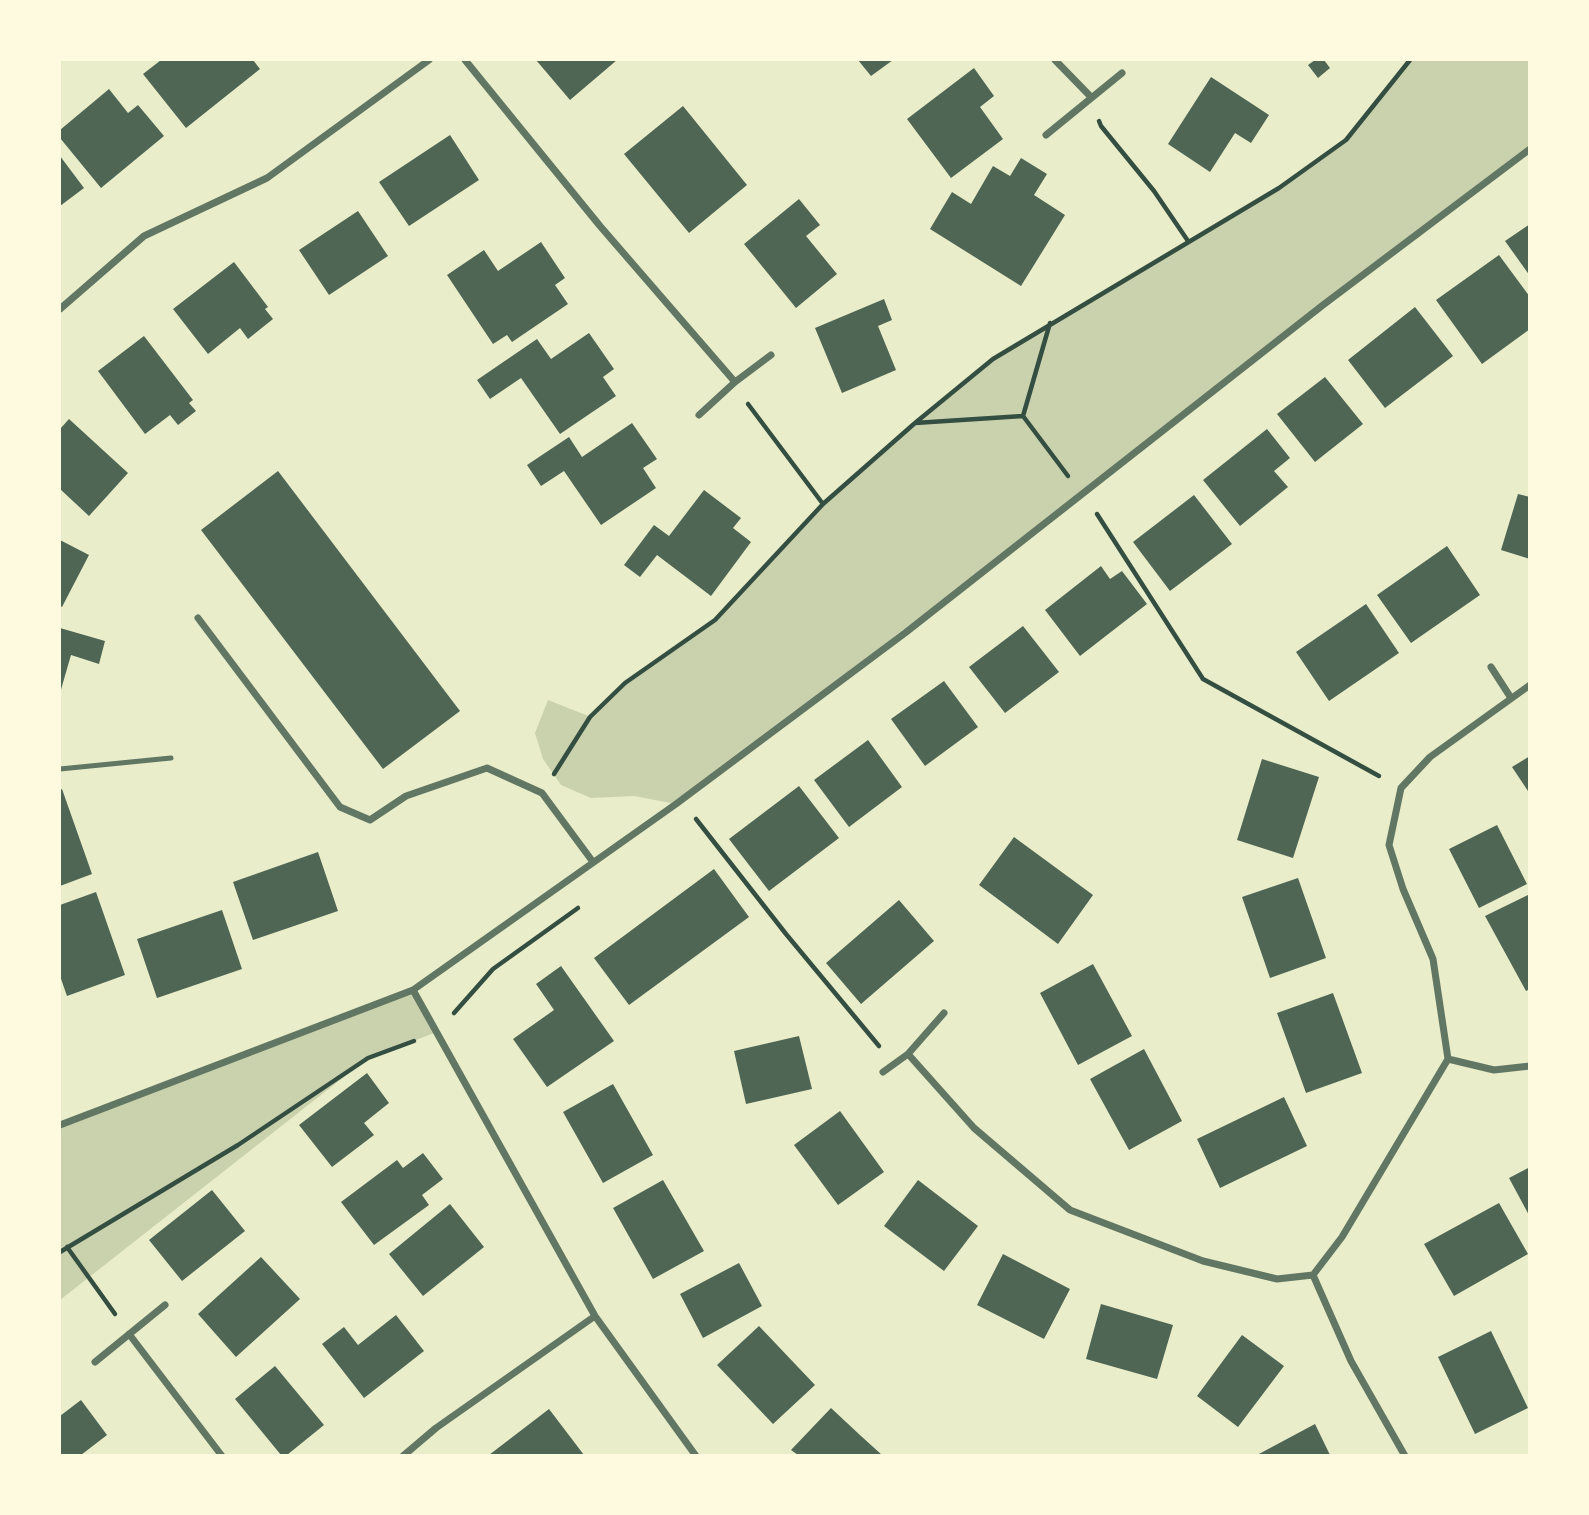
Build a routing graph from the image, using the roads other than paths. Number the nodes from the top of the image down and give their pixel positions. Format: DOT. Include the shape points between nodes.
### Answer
graph roads {
  1 [pos="429,60"];
  2 [pos="465,60"];
  3 [pos="1055,60"];
  4 [pos="1122,73"];
  5 [pos="1091,97"];
  6 [pos="1046,135"];
  7 [pos="1530,149"];
  8 [pos="60,309"];
  9 [pos="771,355"];
  10 [pos="735,382"];
  11 [pos="699,415"];
  12 [pos="198,618"];
  13 [pos="1491,667"];
  14 [pos="1530,685"];
  15 [pos="1511,698"];
  16 [pos="171,758"];
  17 [pos="60,769"];
  18 [pos="593,862"];
  19 [pos="414,990"];
  20 [pos="944,1013"];
  21 [pos="908,1054"];
  22 [pos="1448,1059"];
  23 [pos="1530,1066"];
  24 [pos="883,1072"];
  25 [pos="60,1125"];
  26 [pos="1314,1275"];
  27 [pos="165,1305"];
  28 [pos="595,1315"];
  29 [pos="130,1334"];
  30 [pos="95,1362"];
  31 [pos="222,1455"];
  32 [pos="402,1455"];
  33 [pos="696,1455"];
  34 [pos="1405,1455"];
  1 -- 8 [label="street" via="267,178 144,236"];
  2 -- 10 [label="street"];
  3 -- 5 [label="street"];
  4 -- 5 [label="street"];
  5 -- 6 [label="street"];
  7 -- 18 [label="street" via="1323,305 905,634"];
  9 -- 10 [label="street"];
  10 -- 11 [label="street"];
  12 -- 18 [label="street" via="340,807 370,820 406,796 487,768 542,793"];
  13 -- 15 [label="street"];
  14 -- 15 [label="street"];
  15 -- 22 [label="street" via="1430,757 1401,788 1389,845 1433,959"];
  16 -- 17 [label="lane"];
  18 -- 19 [label="street"];
  19 -- 25 [label="street"];
  19 -- 28 [label="street"];
  20 -- 21 [label="street"];
  21 -- 24 [label="street"];
  21 -- 26 [label="street" via="974,1128 1070,1210 1203,1261 1277,1279"];
  22 -- 23 [label="street" via="1494,1070"];
  22 -- 26 [label="street" via="1357,1213"];
  26 -- 34 [label="street" via="1351,1361"];
  27 -- 29 [label="street"];
  28 -- 32 [label="street"];
  28 -- 33 [label="street"];
  29 -- 30 [label="street"];
  29 -- 31 [label="street"];
}
